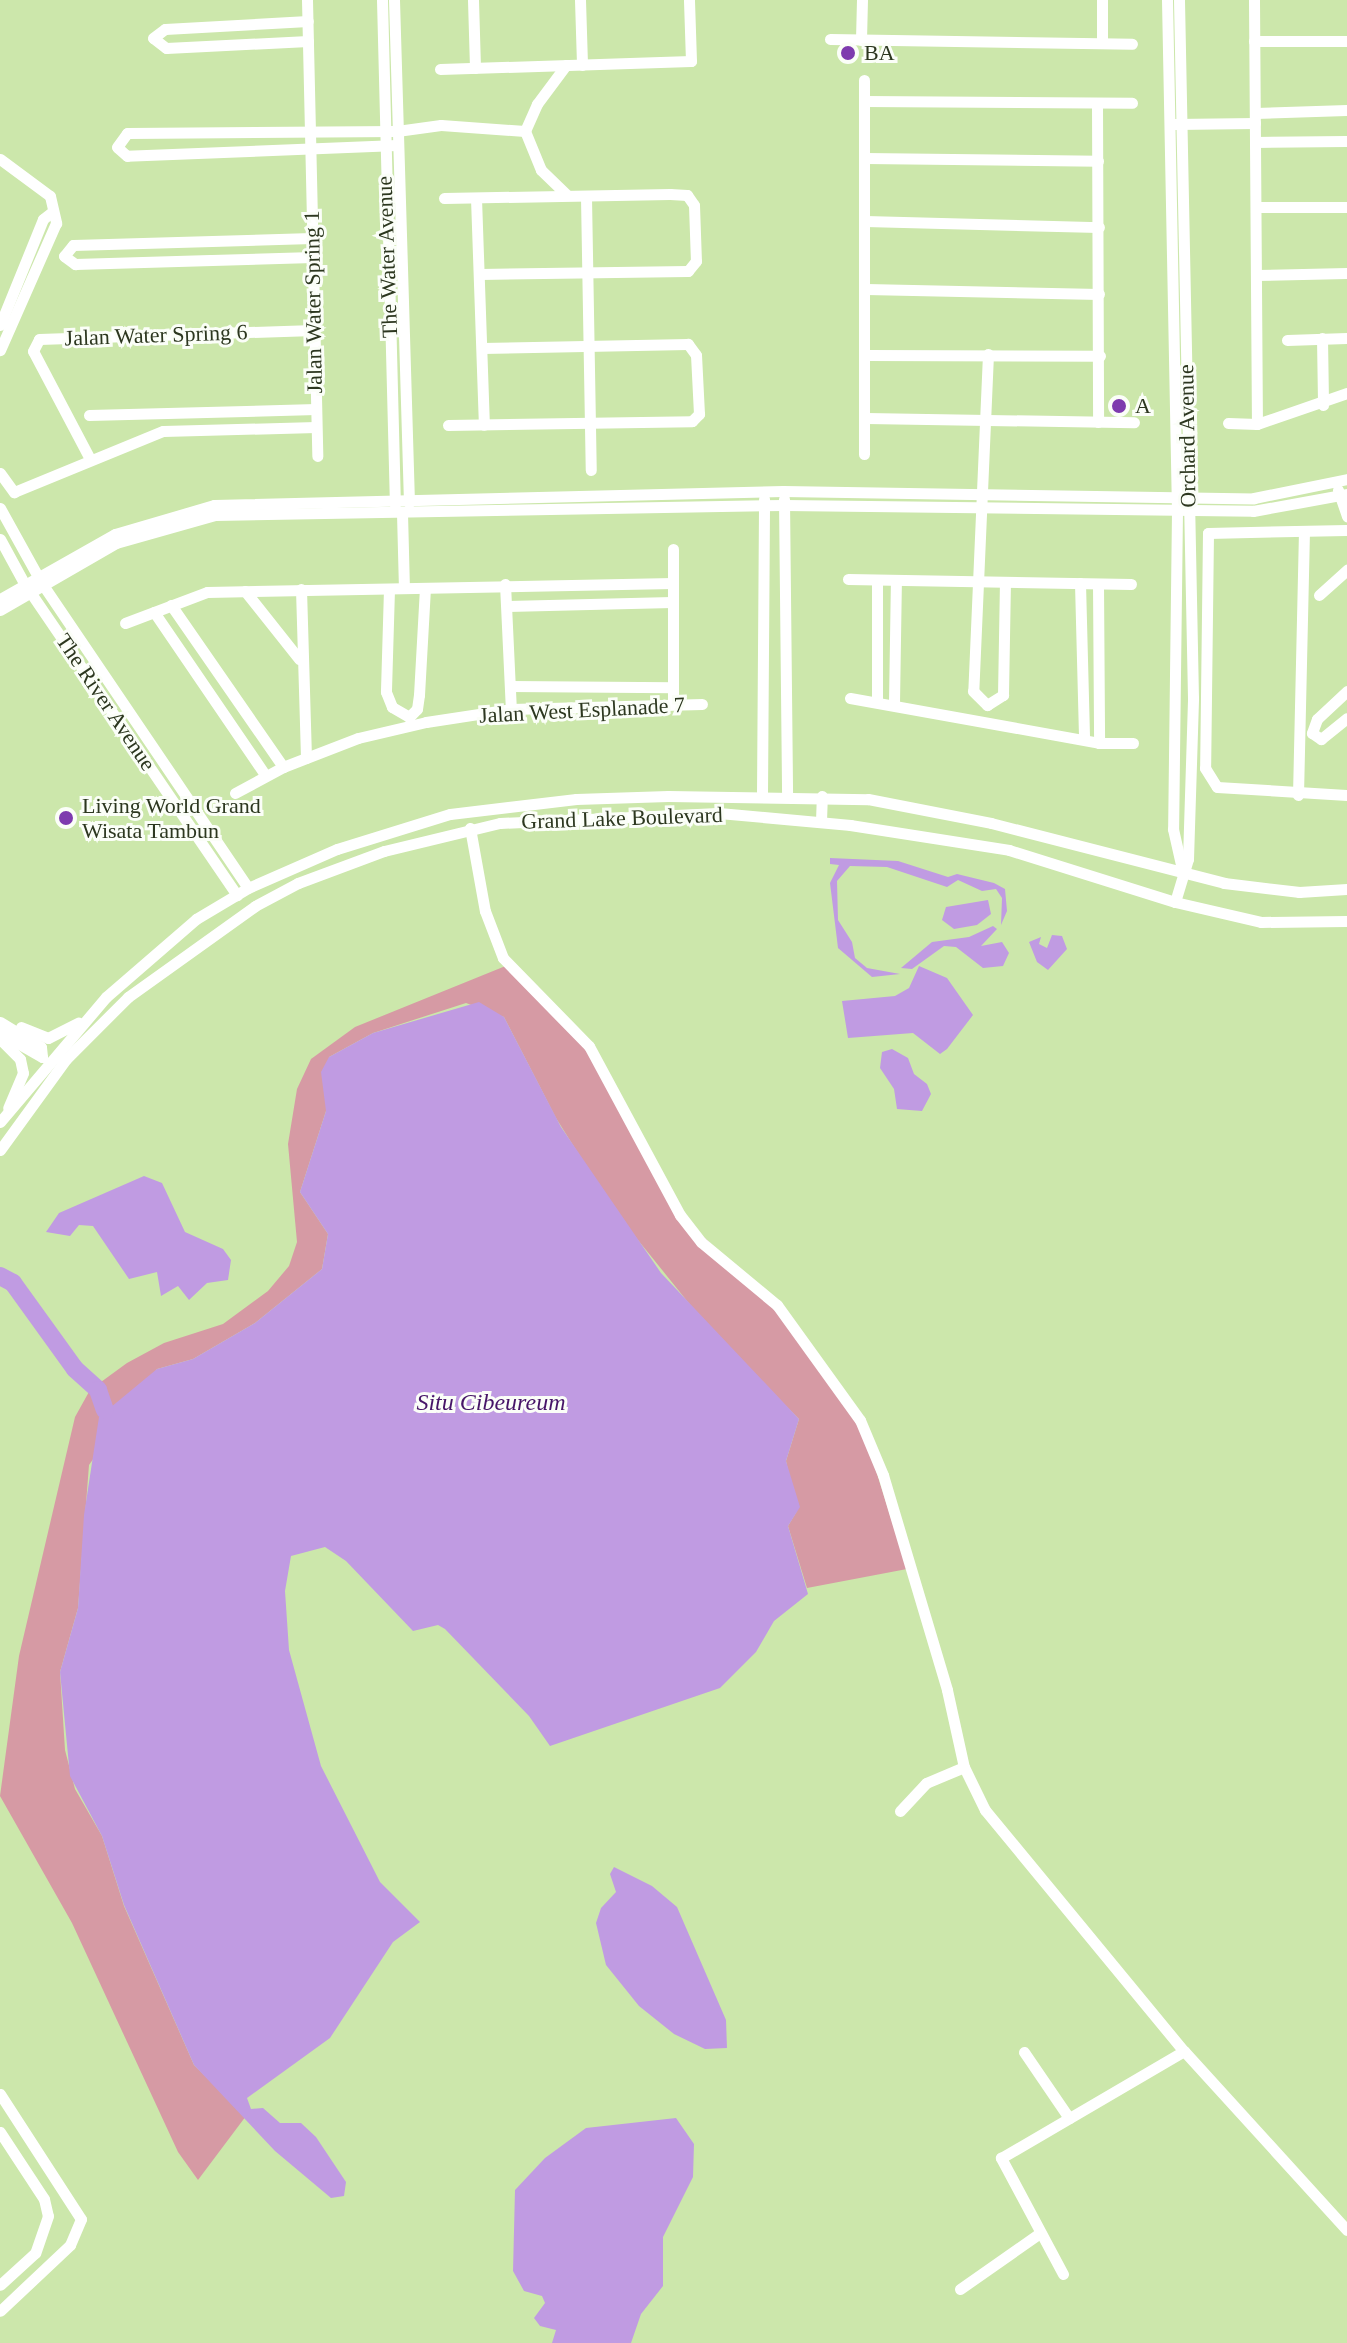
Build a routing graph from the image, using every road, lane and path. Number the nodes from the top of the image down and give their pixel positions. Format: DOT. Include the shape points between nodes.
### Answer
graph roads {
  1 [pos="307,0"];
  2 [pos="382,0"];
  3 [pos="394,0"];
  4 [pos="473,0"];
  5 [pos="580,0"];
  6 [pos="689,0"];
  7 [pos="862,0"];
  8 [pos="1102,0"];
  9 [pos="1167,0"];
  10 [pos="1179,0"];
  11 [pos="1254,0"];
  12 [pos="308,21"];
  13 [pos="830,39"];
  14 [pos="861,40"];
  15 [pos="308,41"];
  16 [pos="1254,41"];
  17 [pos="1347,41"];
  18 [pos="1102,43"];
  19 [pos="1132,44"];
  20 [pos="566,65"];
  21 [pos="582,65"];
  22 [pos="475,68"];
  23 [pos="440,69"];
  24 [pos="864,80"];
  25 [pos="864,101"];
  26 [pos="1097,103"];
  27 [pos="1132,103"];
  28 [pos="1347,110"];
  29 [pos="1255,118"];
  30 [pos="1176,124"];
  31 [pos="384,131"];
  32 [pos="397,131"];
  33 [pos="525,131"];
  34 [pos="310,133"];
  35 [pos="1347,141"];
  36 [pos="1255,142"];
  37 [pos="383,145"];
  38 [pos="397,145"];
  39 [pos="309,149"];
  40 [pos="865,158"];
  41 [pos="0,159"];
  42 [pos="1098,161"];
  43 [pos="567,195"];
  44 [pos="586,197"];
  45 [pos="444,198"];
  46 [pos="476,198"];
  47 [pos="1256,207"];
  48 [pos="1347,207"];
  49 [pos="52,212"];
  50 [pos="865,221"];
  51 [pos="1099,227"];
  52 [pos="312,238"];
  53 [pos="313,257"];
  54 [pos="586,272"];
  55 [pos="1347,273"];
  56 [pos="480,274"];
  57 [pos="1256,275"];
  58 [pos="866,289"];
  59 [pos="1099,294"];
  60 [pos="0,325"];
  61 [pos="314,330"];
  62 [pos="1322,338"];
  63 [pos="1347,338"];
  64 [pos="1287,340"];
  65 [pos="482,348"];
  66 [pos="590,348"];
  67 [pos="0,350"];
  68 [pos="988,354"];
  69 [pos="867,355"];
  70 [pos="1100,356"];
  71 [pos="1347,393"];
  72 [pos="1323,405"];
  73 [pos="316,409"];
  74 [pos="89,415"];
  75 [pos="866,418"];
  76 [pos="984,422"];
  77 [pos="1098,422"];
  78 [pos="1134,422"];
  79 [pos="1228,423"];
  80 [pos="1257,424"];
  81 [pos="448,425"];
  82 [pos="484,425"];
  83 [pos="587,425"];
  84 [pos="316,427"];
  85 [pos="406,447"];
  86 [pos="392,448"];
  87 [pos="864,454"];
  88 [pos="317,456"];
  89 [pos="90,459"];
  90 [pos="591,470"];
  91 [pos="0,473"];
  92 [pos="1341,481"];
  93 [pos="763,491"];
  94 [pos="783,491"];
  95 [pos="980,492"];
  96 [pos="1344,495"];
  97 [pos="408,498"];
  98 [pos="1182,498"];
  99 [pos="394,499"];
  100 [pos="784,505"];
  101 [pos="979,505"];
  102 [pos="765,506"];
  103 [pos="0,508"];
  104 [pos="1183,511"];
  105 [pos="402,513"];
  106 [pos="1347,516"];
  107 [pos="1347,530"];
  108 [pos="1304,532"];
  109 [pos="0,539"];
  110 [pos="673,549"];
  111 [pos="1347,570"];
  112 [pos="38,578"];
  113 [pos="848,579"];
  114 [pos="877,580"];
  115 [pos="896,580"];
  116 [pos="673,583"];
  117 [pos="974,583"];
  118 [pos="1005,583"];
  119 [pos="1080,583"];
  120 [pos="505,584"];
  121 [pos="1098,584"];
  122 [pos="1131,584"];
  123 [pos="25,587"];
  124 [pos="404,588"];
  125 [pos="425,588"];
  126 [pos="301,589"];
  127 [pos="389,589"];
  128 [pos="245,591"];
  129 [pos="1319,595"];
  130 [pos="7,598"];
  131 [pos="672,602"];
  132 [pos="171,605"];
  133 [pos="507,606"];
  134 [pos="0,610"];
  135 [pos="154,612"];
  136 [pos="125,623"];
  137 [pos="299,659"];
  138 [pos="510,686"];
  139 [pos="673,687"];
  140 [pos="1347,691"];
  141 [pos="850,698"];
  142 [pos="877,702"];
  143 [pos="894,703"];
  144 [pos="673,704"];
  145 [pos="702,704"];
  146 [pos="511,709"];
  147 [pos="1347,718"];
  148 [pos="1084,738"];
  149 [pos="1099,743"];
  150 [pos="1133,743"];
  151 [pos="306,758"];
  152 [pos="283,767"];
  153 [pos="265,775"];
  154 [pos="235,793"];
  155 [pos="762,794"];
  156 [pos="787,794"];
  157 [pos="735,795"];
  158 [pos="1298,795"];
  159 [pos="1347,795"];
  160 [pos="822,796"];
  161 [pos="736,813"];
  162 [pos="821,821"];
  163 [pos="470,828"];
  164 [pos="1182,869"];
  165 [pos="1347,889"];
  166 [pos="242,891"];
  167 [pos="1175,902"];
  168 [pos="1347,921"];
  169 [pos="0,1015"];
  170 [pos="90,1015"];
  171 [pos="0,1022"];
  172 [pos="0,1033"];
  173 [pos="0,1040"];
  174 [pos="1,1121"];
  175 [pos="0,1150"];
  176 [pos="964,1767"];
  177 [pos="900,1811"];
  178 [pos="1184,2051"];
  179 [pos="1024,2052"];
  180 [pos="0,2094"];
  181 [pos="1069,2118"];
  182 [pos="0,2132"];
  183 [pos="1347,2230"];
  184 [pos="1040,2233"];
  185 [pos="1063,2274"];
  186 [pos="0,2285"];
  187 [pos="960,2289"];
  188 [pos="0,2311"];
  1 -- 12 [label="street, Jalan Water Spring 1"];
  2 -- 31 [label="street, The Water Avenue"];
  3 -- 32 [label="street, The Water Avenue"];
  4 -- 22 [label="street"];
  5 -- 21 [label="street"];
  6 -- 21 [label="street" via="691,61"];
  7 -- 14 [label="street"];
  8 -- 18 [label="street"];
  9 -- 30 [label="street, Orchard Avenue"];
  10 -- 30 [label="street, Orchard Avenue"];
  11 -- 16 [label="street"];
  12 -- 15 [label="street, Jalan Water Spring 1"];
  12 -- 15 [label="street" via="165,29 153,38 166,48"];
  13 -- 14 [label="street"];
  14 -- 18 [label="street"];
  15 -- 34 [label="street, Jalan Water Spring 1"];
  16 -- 17 [label="street"];
  16 -- 29 [label="street"];
  18 -- 19 [label="street"];
  20 -- 21 [label="street"];
  20 -- 22 [label="street"];
  20 -- 33 [label="street" via="537,104"];
  22 -- 23 [label="street"];
  24 -- 25 [label="street"];
  25 -- 26 [label="street"];
  25 -- 40 [label="street"];
  26 -- 27 [label="street"];
  26 -- 42 [label="street"];
  28 -- 29 [label="street"];
  29 -- 30 [label="street"];
  29 -- 36 [label="street"];
  30 -- 98 [label="street, Orchard Avenue"];
  31 -- 32 [label="street"];
  31 -- 34 [label="street"];
  31 -- 37 [label="street, The Water Avenue"];
  32 -- 33 [label="street" via="441,125"];
  32 -- 38 [label="street, The Water Avenue"];
  33 -- 43 [label="street" via="541,170"];
  34 -- 39 [label="street, Jalan Water Spring 1"];
  34 -- 39 [label="street" via="127,133 117,147 122,156"];
  35 -- 36 [label="street"];
  36 -- 47 [label="street"];
  37 -- 38 [label="street"];
  37 -- 39 [label="street"];
  37 -- 86 [label="street, The Water Avenue"];
  38 -- 85 [label="street, The Water Avenue"];
  39 -- 52 [label="street, Jalan Water Spring 1"];
  40 -- 42 [label="street"];
  40 -- 50 [label="street"];
  41 -- 49 [label="street" via="47,192"];
  42 -- 51 [label="street"];
  43 -- 44 [label="street"];
  43 -- 46 [label="street"];
  44 -- 54 [label="street"];
  44 -- 54 [label="street" via="687,195 694,205 696,261 688,271"];
  45 -- 46 [label="street"];
  46 -- 56 [label="street"];
  47 -- 48 [label="street"];
  47 -- 57 [label="street"];
  49 -- 60 [label="street" via="43,219"];
  49 -- 67 [label="street" via="53,231"];
  50 -- 51 [label="street"];
  50 -- 58 [label="street"];
  51 -- 59 [label="street"];
  52 -- 53 [label="street, Jalan Water Spring 1"];
  52 -- 53 [label="street" via="73,245 64,256 75,264"];
  53 -- 61 [label="street, Jalan Water Spring 1"];
  54 -- 56 [label="street"];
  54 -- 66 [label="street"];
  55 -- 57 [label="street"];
  56 -- 65 [label="street"];
  57 -- 80 [label="street"];
  58 -- 59 [label="street"];
  58 -- 69 [label="street"];
  59 -- 70 [label="street"];
  61 -- 73 [label="street, Jalan Water Spring 1"];
  61 -- 89 [label="street, Jalan Water Spring 6" via="39,339 33,351"];
  62 -- 63 [label="street"];
  62 -- 64 [label="street"];
  62 -- 72 [label="street"];
  65 -- 66 [label="street"];
  65 -- 82 [label="street"];
  66 -- 83 [label="street"];
  66 -- 83 [label="street" via="688,344 696,355 699,414 692,421"];
  68 -- 69 [label="street"];
  68 -- 70 [label="street"];
  68 -- 76 [label="street"];
  69 -- 75 [label="street"];
  70 -- 77 [label="street"];
  71 -- 72 [label="street"];
  72 -- 80 [label="street"];
  73 -- 74 [label="street"];
  73 -- 84 [label="street, Jalan Water Spring 1"];
  75 -- 76 [label="street"];
  75 -- 87 [label="street"];
  76 -- 77 [label="street"];
  76 -- 95 [label="street"];
  77 -- 78 [label="street"];
  79 -- 80 [label="street"];
  81 -- 82 [label="street"];
  82 -- 83 [label="street"];
  83 -- 90 [label="street"];
  84 -- 88 [label="street, Jalan Water Spring 1"];
  84 -- 89 [label="street" via="171,430"];
  85 -- 86 [label="street"];
  85 -- 97 [label="street, The Water Avenue"];
  86 -- 99 [label="street, The Water Avenue"];
  89 -- 91 [label="street" via="14,492"];
  92 -- 96 [label="street"];
  92 -- 98 [label="street" via="1254,498"];
  93 -- 94 [label="street"];
  93 -- 97 [label="street"];
  93 -- 102 [label="street"];
  94 -- 95 [label="street"];
  94 -- 100 [label="street"];
  95 -- 98 [label="street"];
  95 -- 101 [label="street"];
  96 -- 104 [label="street" via="1253,511"];
  96 -- 106 [label="street"];
  97 -- 99 [label="street"];
  97 -- 105 [label="street, The Water Avenue"];
  98 -- 104 [label="street, Orchard Avenue"];
  99 -- 105 [label="street, The Water Avenue"];
  99 -- 112 [label="street" via="196,509 115,534"];
  100 -- 101 [label="street"];
  100 -- 102 [label="street"];
  100 -- 156 [label="street"];
  101 -- 104 [label="street"];
  101 -- 117 [label="street"];
  102 -- 105 [label="street"];
  102 -- 155 [label="street"];
  103 -- 112 [label="street, The River Avenue"];
  104 -- 164 [label="street, Orchard Avenue" via="1173,829"];
  104 -- 164 [label="street, Orchard Avenue" via="1193,698 1188,859"];
  105 -- 112 [label="street" via="215,515 116,543"];
  105 -- 124 [label="street"];
  107 -- 108 [label="street"];
  108 -- 158 [label="street"];
  108 -- 158 [label="street" via="1213,531 1206,540 1208,779 1217,787"];
  109 -- 123 [label="street, The River Avenue"];
  110 -- 116 [label="street"];
  111 -- 129 [label="street"];
  112 -- 123 [label="street"];
  112 -- 166 [label="street, The River Avenue"];
  113 -- 114 [label="street"];
  114 -- 115 [label="street"];
  114 -- 142 [label="street"];
  115 -- 117 [label="street"];
  115 -- 143 [label="street"];
  116 -- 120 [label="street"];
  116 -- 131 [label="street"];
  117 -- 118 [label="street"];
  117 -- 118 [label="street" via="973,691 987,705 1003,695"];
  118 -- 119 [label="street"];
  119 -- 121 [label="street"];
  119 -- 148 [label="street"];
  120 -- 125 [label="street"];
  120 -- 133 [label="street"];
  121 -- 122 [label="street"];
  121 -- 149 [label="street"];
  123 -- 130 [label="street"];
  123 -- 166 [label="street, The River Avenue"];
  124 -- 125 [label="street"];
  124 -- 127 [label="street"];
  125 -- 127 [label="street" via="419,695 409,717 392,707 386,692"];
  126 -- 127 [label="street"];
  126 -- 128 [label="street"];
  126 -- 137 [label="street"];
  128 -- 132 [label="street" via="207,592"];
  128 -- 137 [label="street"];
  130 -- 134 [label="street"];
  131 -- 133 [label="street"];
  131 -- 139 [label="street"];
  132 -- 135 [label="street"];
  132 -- 152 [label="street"];
  133 -- 138 [label="street"];
  135 -- 136 [label="street"];
  135 -- 153 [label="street"];
  137 -- 151 [label="street"];
  138 -- 139 [label="street"];
  138 -- 146 [label="street"];
  139 -- 144 [label="street"];
  140 -- 147 [label="street" via="1317,719 1312,733 1321,739"];
  141 -- 142 [label="street"];
  142 -- 143 [label="street"];
  143 -- 148 [label="street"];
  144 -- 145 [label="street, Jalan West Esplanade 7"];
  144 -- 146 [label="street, Jalan West Esplanade 7"];
  146 -- 151 [label="street, Jalan West Esplanade 7" via="369,735"];
  148 -- 149 [label="street"];
  149 -- 150 [label="street"];
  151 -- 152 [label="street, Jalan West Esplanade 7"];
  152 -- 153 [label="street, Jalan West Esplanade 7"];
  153 -- 154 [label="street, Jalan West Esplanade 7"];
  155 -- 156 [label="street, Grand Lake Boulevard"];
  155 -- 157 [label="street, Grand Lake Boulevard"];
  156 -- 160 [label="street, Grand Lake Boulevard"];
  157 -- 161 [label="street"];
  157 -- 166 [label="street, Grand Lake Boulevard" via="576,799 450,814 337,849"];
  158 -- 159 [label="street"];
  160 -- 162 [label="street"];
  160 -- 164 [label="street, Grand Lake Boulevard" via="936,811"];
  161 -- 162 [label="street, Grand Lake Boulevard"];
  161 -- 163 [label="street, Grand Lake Boulevard" via="570,817"];
  162 -- 167 [label="street, Grand Lake Boulevard" via="1009,850"];
  163 -- 175 [label="street, Grand Lake Boulevard" via="331,870 255,906 211,935 128,997 66,1059"];
  163 -- 176 [label="street" via="494,941 503,958 589,1046 680,1215 701,1242 777,1305 860,1420 883,1475 947,1690"];
  164 -- 165 [label="street, Grand Lake Boulevard" via="1264,890"];
  164 -- 167 [label="street, Orchard Avenue"];
  166 -- 170 [label="street, Grand Lake Boulevard" via="143,962"];
  167 -- 168 [label="street, Grand Lake Boulevard" via="1261,922"];
  169 -- 170 [label="street" via="48,1038"];
  170 -- 174 [label="street, Grand Lake Boulevard"];
  171 -- 172 [label="street" via="41,1047 42,1057"];
  173 -- 174 [label="street" via="20,1059 23,1073"];
  176 -- 177 [label="street" via="926,1783"];
  176 -- 178 [label="street" via="996,1827"];
  178 -- 181 [label="street"];
  178 -- 183 [label="street"];
  179 -- 181 [label="street"];
  180 -- 188 [label="street" via="81,2219 70,2245"];
  181 -- 184 [label="street" via="1001,2158"];
  182 -- 186 [label="street" via="44,2199 48,2216 35,2253"];
  184 -- 185 [label="street"];
  184 -- 187 [label="street"];
}
